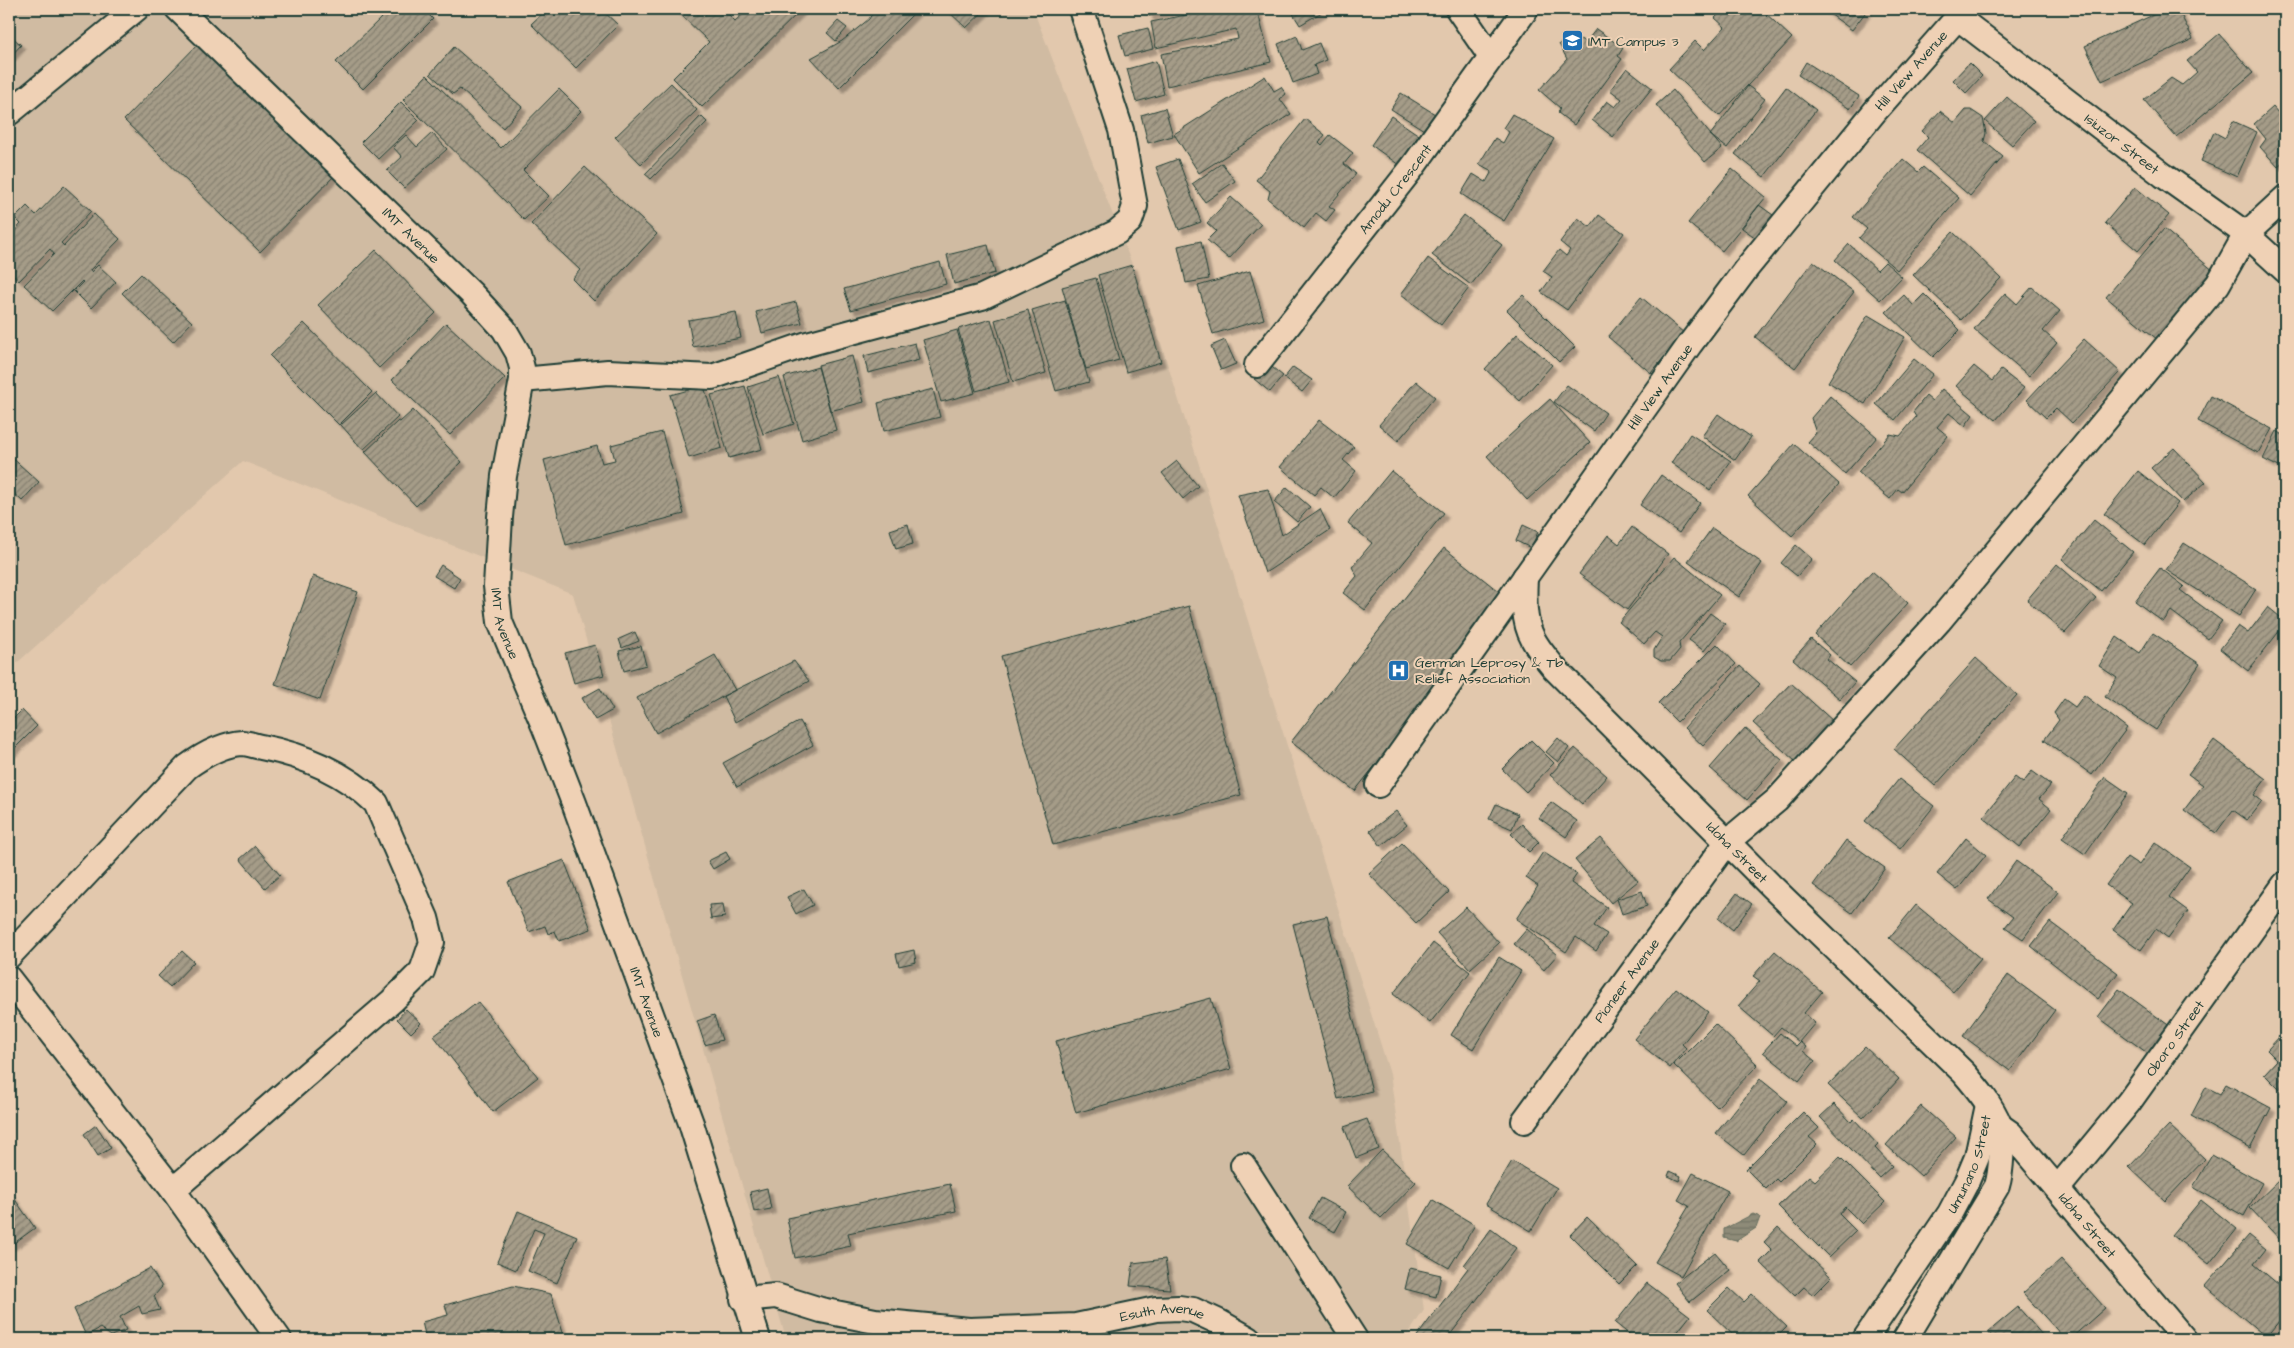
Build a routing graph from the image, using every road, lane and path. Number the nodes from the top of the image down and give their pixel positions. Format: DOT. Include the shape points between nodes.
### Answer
graph roads {
  1 [pos="136,9"];
  2 [pos="178,9"];
  3 [pos="1081,9"];
  4 [pos="1458,9"];
  5 [pos="1526,9"];
  6 [pos="1961,13"];
  7 [pos="1492,56"];
  8 [pos="9,113"];
  9 [pos="2285,198"];
  10 [pos="2246,234"];
  11 [pos="2285,270"];
  12 [pos="1257,365"];
  13 [pos="522,380"];
  14 [pos="1526,577"];
  15 [pos="1378,784"];
  16 [pos="1728,841"];
  17 [pos="2285,884"];
  18 [pos="9,956"];
  19 [pos="9,979"];
  20 [pos="1991,1118"];
  21 [pos="1524,1121"];
  22 [pos="1243,1165"];
  23 [pos="2058,1188"];
  24 [pos="173,1190"];
  25 [pos="743,1298"];
  26 [pos="279,1339"];
  27 [pos="758,1339"];
  28 [pos="1249,1339"];
  29 [pos="1355,1339"];
  30 [pos="1865,1339"];
  31 [pos="1905,1339"];
  32 [pos="2184,1339"];
  1 -- 8 [label="street"];
  2 -- 13 [label="street, IMT Avenue" via="504,329 518,353"];
  3 -- 13 [label="street" via="1121,130 1135,206 1130,221 1117,232 982,297 807,344 712,378 608,372"];
  4 -- 7 [label="street"];
  5 -- 7 [label="street, Amodu Crescent"];
  6 -- 10 [label="street, Isiuzor Street" via="2163,175"];
  6 -- 14 [label="street, Hill View Avenue" via="1876,110 1746,269"];
  7 -- 12 [label="street, Amodu Crescent" via="1412,168"];
  9 -- 10 [label="street, Pioneer Avenue"];
  10 -- 11 [label="street, Isiuzor Street"];
  10 -- 16 [label="street, Pioneer Avenue" via="2218,284 1940,621 1777,800"];
  13 -- 25 [label="street, IMT Avenue" via="500,509 496,586 500,622 574,803 684,1105"];
  14 -- 15 [label="street, Hill View Avenue"];
  14 -- 16 [label="street, Idoha Street" via="1524,599 1532,639 1554,668"];
  16 -- 20 [label="street, Idoha Street" via="1964,1073"];
  16 -- 21 [label="street, Pioneer Avenue"];
  17 -- 23 [label="street, Oboro Street" via="2129,1102"];
  18 -- 24 [label="street" via="187,767 205,754 242,743 281,750 333,771 376,803 426,918 432,942 422,971 392,1001"];
  19 -- 24 [label="street"];
  20 -- 23 [label="street, Idoha Street" via="2010,1133"];
  20 -- 30 [label="street, Umunano Street" via="1974,1166 1950,1213"];
  20 -- 31 [label="street, Umunano Street" via="2001,1147 1997,1186"];
  22 -- 29 [label="street"];
  23 -- 32 [label="street, Idoha Street"];
  24 -- 26 [label="street"];
  25 -- 27 [label="street, IMT Avenue"];
  25 -- 28 [label="street, Esuth Avenue" via="776,1296 874,1321 969,1330 1076,1326 1156,1309 1180,1308 1211,1318"];
}
